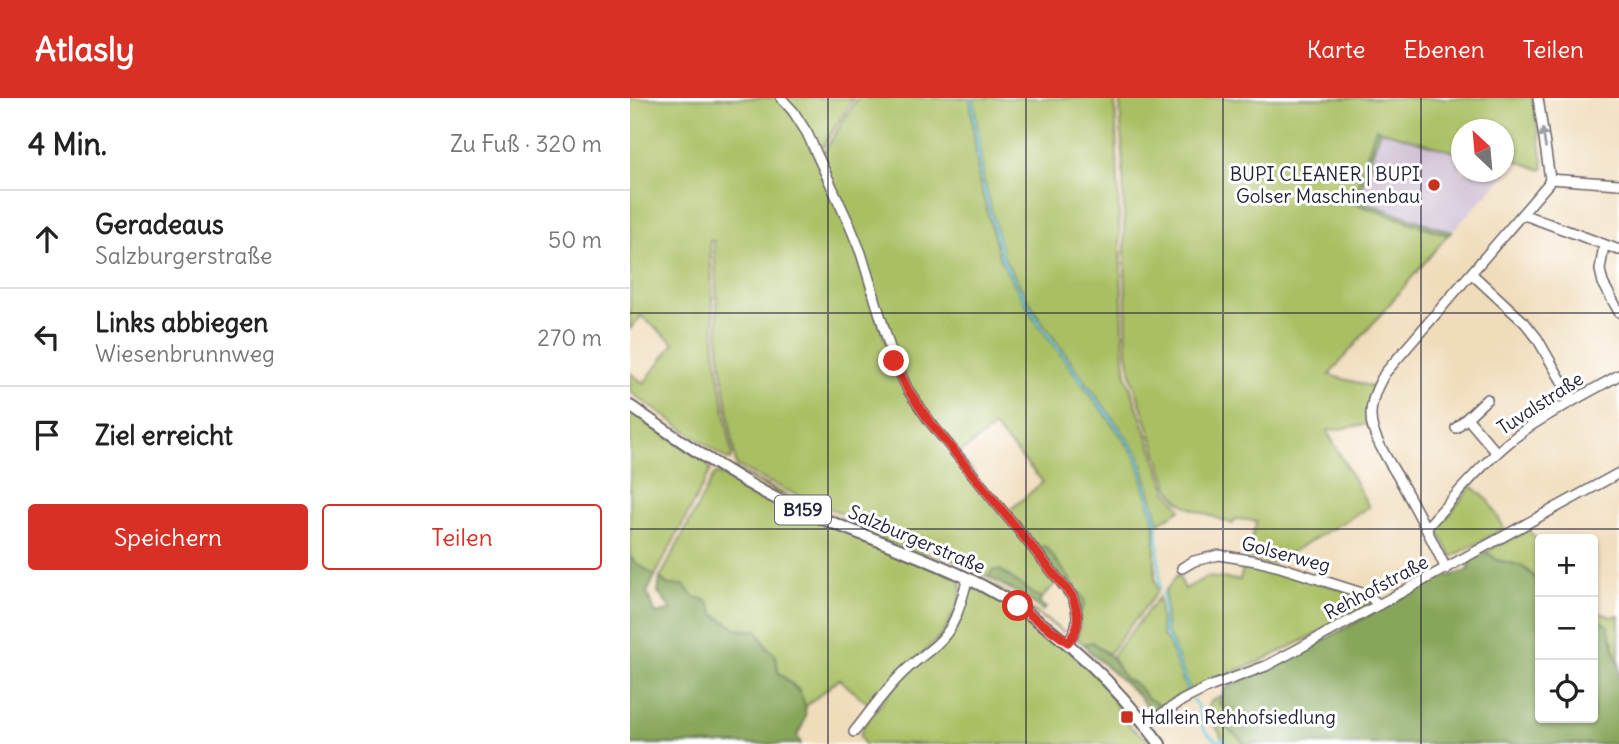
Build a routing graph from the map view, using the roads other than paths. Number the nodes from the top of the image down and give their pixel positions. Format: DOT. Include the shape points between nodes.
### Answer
graph roads {
  1 [pos="782,98"];
  2 [pos="1538,98"];
  3 [pos="1550,179"];
  4 [pos="1619,184"];
  5 [pos="1522,214"];
  6 [pos="1604,245"];
  7 [pos="1619,250"];
  8 [pos="1472,274"];
  9 [pos="1619,312"];
  10 [pos="1619,375"];
  11 [pos="1488,399"];
  12 [pos="1573,401"];
  13 [pos="630,405"];
  14 [pos="1466,418"];
  15 [pos="1455,428"];
  16 [pos="1497,453"];
  17 [pos="1619,473"];
  18 [pos="1427,527"];
  19 [pos="1182,569"];
  20 [pos="1446,569"];
  21 [pos="968,578"];
  22 [pos="1379,605"];
  23 [pos="1068,642"];
  24 [pos="1146,724"];
  25 [pos="854,733"];
  26 [pos="1160,744"];
  1 -- 23 [label="street" via="807,133 850,226 894,361 908,390 1072,596 1078,617"];
  3 -- 2 [label="street, one-way"];
  3 -- 4 [label="street"];
  3 -- 5 [label="street"];
  5 -- 6 [label="street"];
  5 -- 8 [label="street"];
  6 -- 7 [label="street"];
  6 -- 9 [label="street" via="1600,270"];
  8 -- 12 [label="street" via="1537,338"];
  8 -- 18 [label="street" via="1385,373 1372,402 1373,429 1380,445"];
  10 -- 12 [label="street, Tuvalstraße"];
  11 -- 14 [label="street"];
  12 -- 16 [label="street, Tuvalstraße"];
  13 -- 21 [label="main road, Salzburgerstraße / B159" via="775,498"];
  14 -- 15 [label="street"];
  14 -- 16 [label="street"];
  16 -- 18 [label="street, Tuvalstraße"];
  17 -- 20 [label="street, Rehhofstraße"];
  18 -- 20 [label="street"];
  19 -- 22 [label="street, Golserweg" via="1219,555 1256,561 1368,595"];
  20 -- 22 [label="street, Rehhofstraße"];
  21 -- 23 [label="main road, Salzburgerstraße / B159"];
  21 -- 25 [label="street" via="946,634 906,669"];
  22 -- 24 [label="street, Rehhofstraße" via="1266,666 1183,700"];
  23 -- 24 [label="main road, Salzburgerstraße / B159"];
  24 -- 26 [label="main road, Salzburgerstraße / B159"];
}
